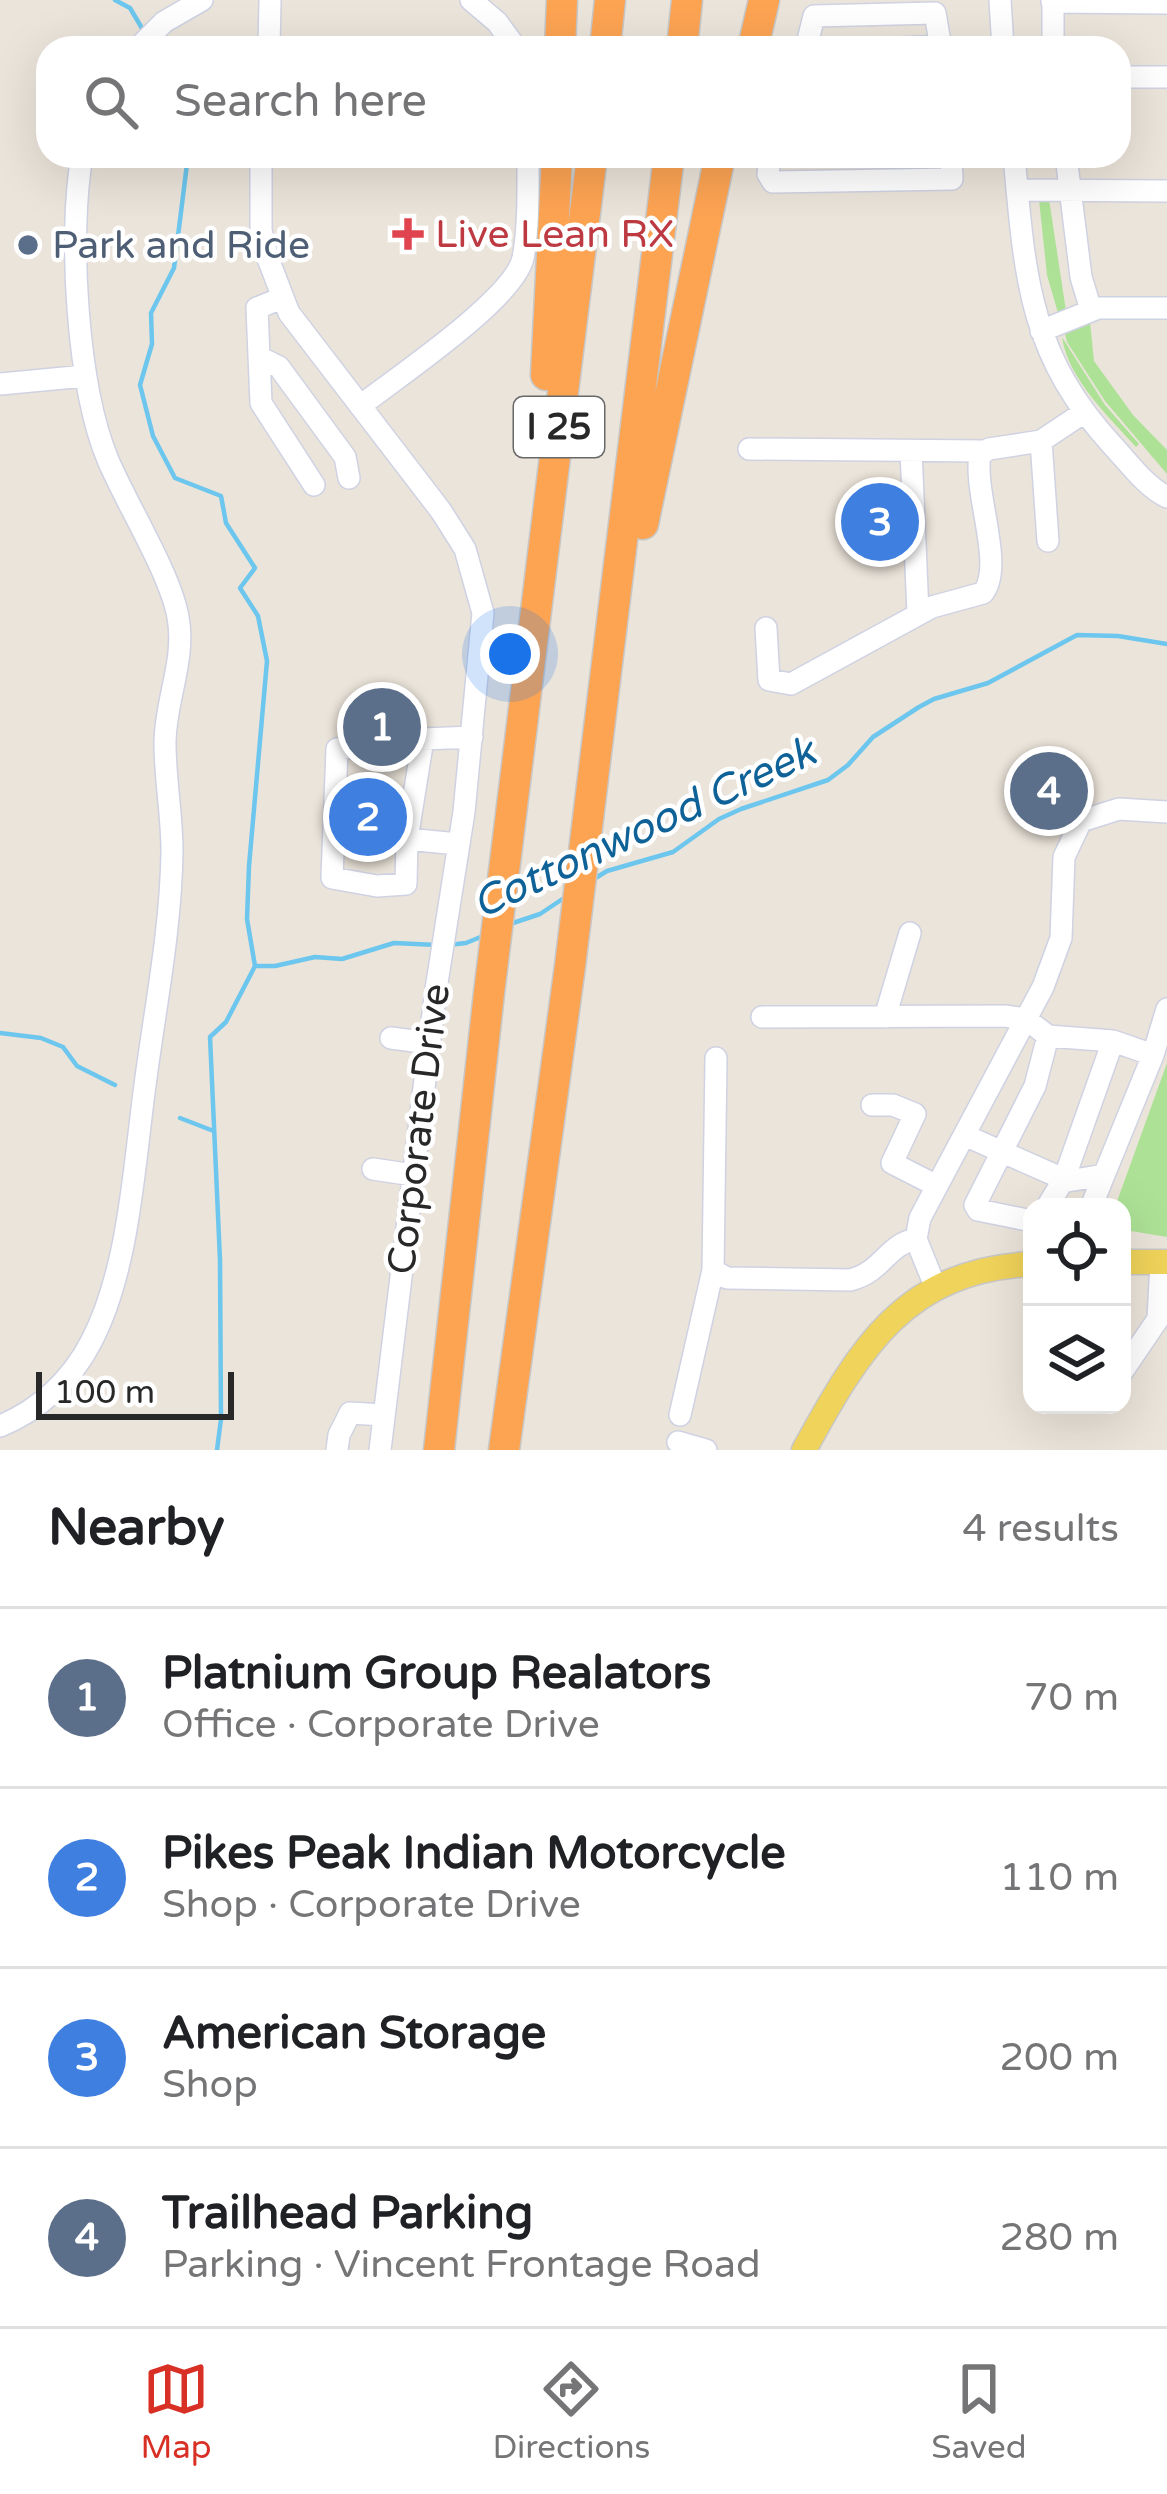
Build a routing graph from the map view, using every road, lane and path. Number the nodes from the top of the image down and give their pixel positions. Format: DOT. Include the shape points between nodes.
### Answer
graph roads {
  1 [pos="202,0"];
  2 [pos="270,0"];
  3 [pos="471,0"];
  4 [pos="562,0"];
  5 [pos="610,0"];
  6 [pos="687,0"];
  7 [pos="743,0"];
  8 [pos="764,0"];
  9 [pos="1000,0"];
  10 [pos="1053,1"];
  11 [pos="1128,2"];
  12 [pos="1167,3"];
  13 [pos="937,7"];
  14 [pos="150,36"];
  15 [pos="269,36"];
  16 [pos="507,36"];
  17 [pos="560,36"];
  18 [pos="606,36"];
  19 [pos="683,36"];
  20 [pos="737,36"];
  21 [pos="756,36"];
  22 [pos="809,36"];
  23 [pos="1003,36"];
  24 [pos="1053,36"];
  25 [pos="1131,77"];
  26 [pos="1167,77"];
  27 [pos="81,168"];
  28 [pos="261,168"];
  29 [pos="527,168"];
  30 [pos="556,168"];
  31 [pos="591,168"];
  32 [pos="668,168"];
  33 [pos="717,168"];
  34 [pos="769,168"];
  35 [pos="952,168"];
  36 [pos="1015,168"];
  37 [pos="1067,168"];
  38 [pos="801,170"];
  39 [pos="1017,190"];
  40 [pos="1070,190"];
  41 [pos="1167,190"];
  42 [pos="282,298"];
  43 [pos="1167,308"];
  44 [pos="1091,310"];
  45 [pos="1041,331"];
  46 [pos="259,358"];
  47 [pos="85,376"];
  48 [pos="0,384"];
  49 [pos="360,406"];
  50 [pos="1083,413"];
  51 [pos="1041,441"];
  52 [pos="748,449"];
  53 [pos="340,450"];
  54 [pos="910,451"];
  55 [pos="984,451"];
  56 [pos="349,478"];
  57 [pos="1165,502"];
  58 [pos="1048,542"];
  59 [pos="919,614"];
  60 [pos="766,628"];
  61 [pos="604,694"];
  62 [pos="526,698"];
  63 [pos="472,737"];
  64 [pos="424,739"];
  65 [pos="1167,812"];
  66 [pos="407,838"];
  67 [pos="458,844"];
  68 [pos="910,933"];
  69 [pos="1167,1010"];
  70 [pos="762,1017"];
  71 [pos="885,1017"];
  72 [pos="1026,1019"];
  73 [pos="1048,1036"];
  74 [pos="391,1038"];
  75 [pos="1113,1041"];
  76 [pos="429,1043"];
  77 [pos="1154,1054"];
  78 [pos="716,1058"];
  79 [pos="872,1105"];
  80 [pos="964,1135"];
  81 [pos="1001,1151"];
  82 [pos="373,1169"];
  83 [pos="413,1175"];
  84 [pos="1104,1175"];
  85 [pos="1064,1179"];
  86 [pos="937,1186"];
  87 [pos="1052,1198"];
  88 [pos="1095,1198"];
  89 [pos="1023,1218"];
  90 [pos="916,1239"];
  91 [pos="1131,1262"];
  92 [pos="1164,1262"];
  93 [pos="1023,1265"];
  94 [pos="713,1270"];
  95 [pos="935,1286"];
  96 [pos="1131,1359"];
  97 [pos="384,1415"];
  98 [pos="680,1415"];
  99 [pos="0,1426"];
  100 [pos="678,1442"];
  101 [pos="338,1450"];
  102 [pos="380,1450"];
  103 [pos="439,1450"];
  104 [pos="504,1450"];
  105 [pos="706,1450"];
  106 [pos="803,1450"];
  1 -- 14 [label="street"];
  2 -- 15 [label="street"];
  3 -- 16 [label="street"];
  4 -- 17 [label="highway"];
  5 -- 18 [label="highway"];
  6 -- 19 [label="highway"];
  7 -- 20 [label="highway"];
  8 -- 21 [label="highway"];
  9 -- 23 [label="street"];
  10 -- 11 [label="street"];
  10 -- 24 [label="street"];
  11 -- 12 [label="street"];
  13 -- 22 [label="street" via="814,16"];
  25 -- 26 [label="street"];
  27 -- 47 [label="street"];
  28 -- 42 [label="street, Corporate Drive" via="261,230"];
  29 -- 49 [label="street" via="523,260 513,280"];
  30 -- 62 [label="highway"];
  31 -- 62 [label="highway, I 25"];
  32 -- 61 [label="highway, I 25"];
  33 -- 61 [label="highway"];
  34 -- 38 [label="street" via="773,182"];
  35 -- 38 [label="street" via="952,178"];
  36 -- 39 [label="street"];
  37 -- 40 [label="street"];
  39 -- 40 [label="street"];
  39 -- 45 [label="street"];
  40 -- 41 [label="street"];
  40 -- 44 [label="street"];
  42 -- 46 [label="street" via="257,308"];
  42 -- 49 [label="street, Corporate Drive"];
  43 -- 44 [label="street"];
  44 -- 45 [label="street"];
  45 -- 50 [label="street"];
  46 -- 53 [label="street" via="279,367"];
  46 -- 53 [label="street" via="261,404 311,479"];
  47 -- 48 [label="street"];
  47 -- 99 [label="street" via="107,458 175,603 178,663 165,746 172,851 138,1138 106,1308 58,1388"];
  49 -- 63 [label="street, Corporate Drive" via="441,511 477,581 483,633"];
  50 -- 51 [label="street"];
  50 -- 57 [label="street"];
  51 -- 55 [label="street"];
  51 -- 58 [label="street"];
  52 -- 54 [label="street"];
  53 -- 56 [label="street"];
  54 -- 55 [label="street"];
  54 -- 59 [label="street"];
  55 -- 59 [label="street" via="978,463 988,587"];
  59 -- 60 [label="street" via="790,684 769,680"];
  61 -- 104 [label="highway, I 25"];
  62 -- 103 [label="highway, I 25"];
  63 -- 64 [label="street"];
  63 -- 67 [label="street, Corporate Drive"];
  64 -- 66 [label="street"];
  64 -- 66 [label="street" via="337,749 332,878 406,884"];
  65 -- 72 [label="street" via="1119,809 1082,821 1064,857 1061,938"];
  66 -- 67 [label="street"];
  67 -- 76 [label="street, Corporate Drive"];
  68 -- 71 [label="street"];
  69 -- 77 [label="street"];
  70 -- 71 [label="street"];
  71 -- 72 [label="street"];
  72 -- 73 [label="street"];
  72 -- 80 [label="street"];
  73 -- 75 [label="street"];
  73 -- 81 [label="street" via="1035,1086"];
  74 -- 76 [label="street"];
  75 -- 77 [label="street"];
  75 -- 85 [label="street"];
  76 -- 83 [label="street, Corporate Drive"];
  77 -- 84 [label="street"];
  78 -- 94 [label="street"];
  79 -- 86 [label="street" via="915,1114 887,1172"];
  80 -- 81 [label="street"];
  80 -- 86 [label="street"];
  81 -- 85 [label="street"];
  81 -- 89 [label="street" via="975,1205"];
  82 -- 83 [label="street"];
  83 -- 97 [label="street, Corporate Drive"];
  84 -- 85 [label="street"];
  84 -- 88 [label="street"];
  85 -- 87 [label="street"];
  86 -- 90 [label="street"];
  90 -- 94 [label="street" via="898,1242 868,1276 850,1280 728,1278"];
  90 -- 95 [label="street"];
  91 -- 92 [label="main road"];
  92 -- 96 [label="street" via="1158,1319"];
  93 -- 95 [label="main road" via="968,1272"];
  94 -- 98 [label="street"];
  95 -- 106 [label="main road" via="884,1325"];
  97 -- 101 [label="street" via="350,1412"];
  97 -- 102 [label="street, Corporate Drive"];
  100 -- 105 [label="street"];
}
